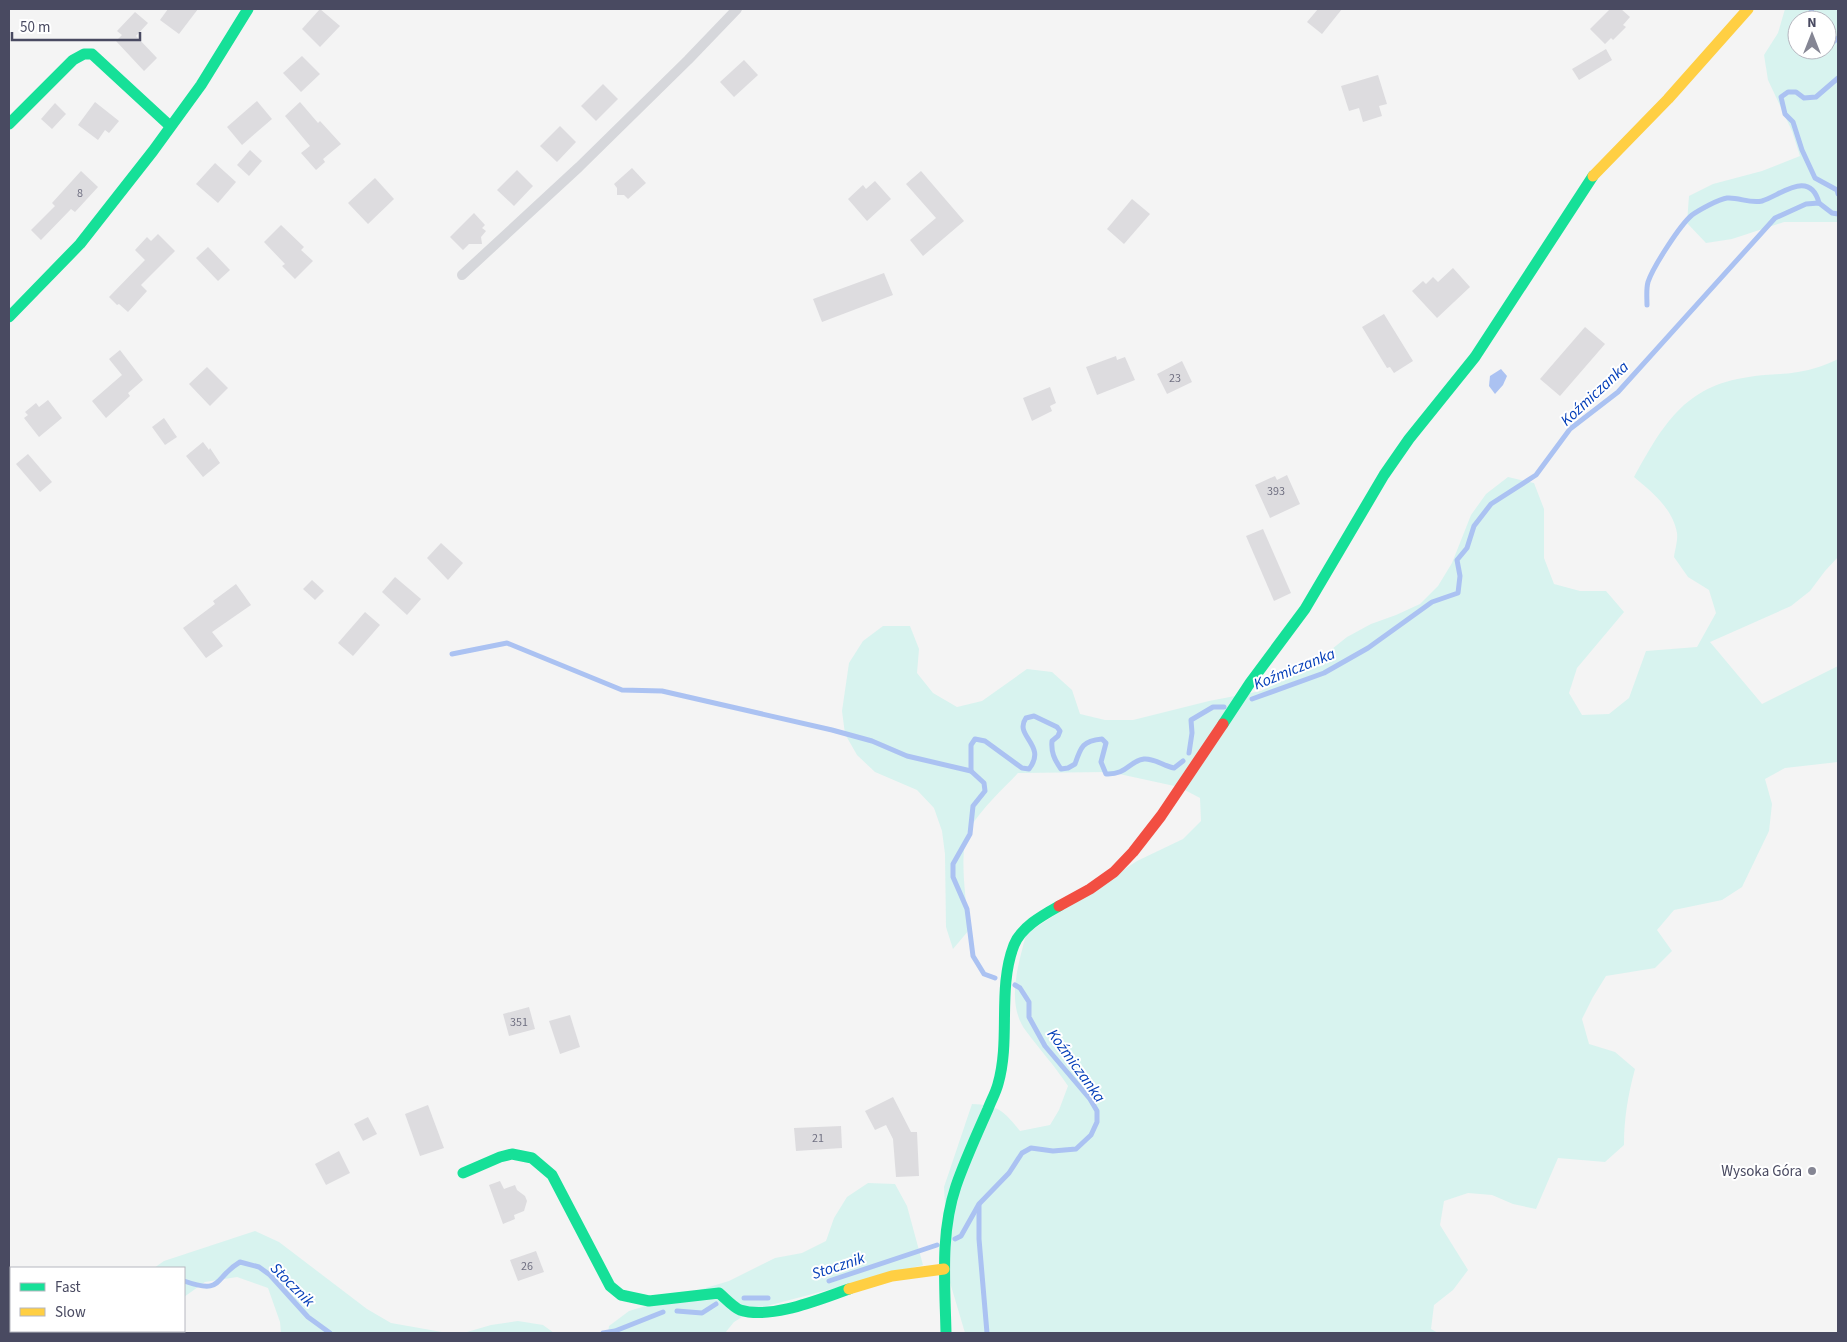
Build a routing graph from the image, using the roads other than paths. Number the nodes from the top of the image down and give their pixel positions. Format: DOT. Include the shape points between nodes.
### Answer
graph roads {
  1 [pos="248,9"];
  2 [pos="737,9"];
  3 [pos="1748,9"];
  4 [pos="9,124"];
  5 [pos="170,126"];
  6 [pos="462,274"];
  7 [pos="9,317"];
  8 [pos="463,1173"];
  9 [pos="944,1269"];
  10 [pos="946,1333"];
  1 -- 5 [label="street" via="201,85"];
  2 -- 6 [label="lane" via="579,167"];
  3 -- 9 [label="street" via="1589,181 1475,357 1409,438 1384,475 1305,608 1133,852 1114,872 1032,922 1020,933 1014,944 1005,984 998,1084 956,1187 949,1215"];
  4 -- 5 [label="street" via="73,60 92,54"];
  5 -- 7 [label="street" via="80,244"];
  8 -- 9 [label="street" via="512,1154 532,1158 552,1175 610,1286 621,1295 649,1301 719,1293 738,1309 755,1313 799,1306 892,1276"];
  9 -- 10 [label="street"];
}
